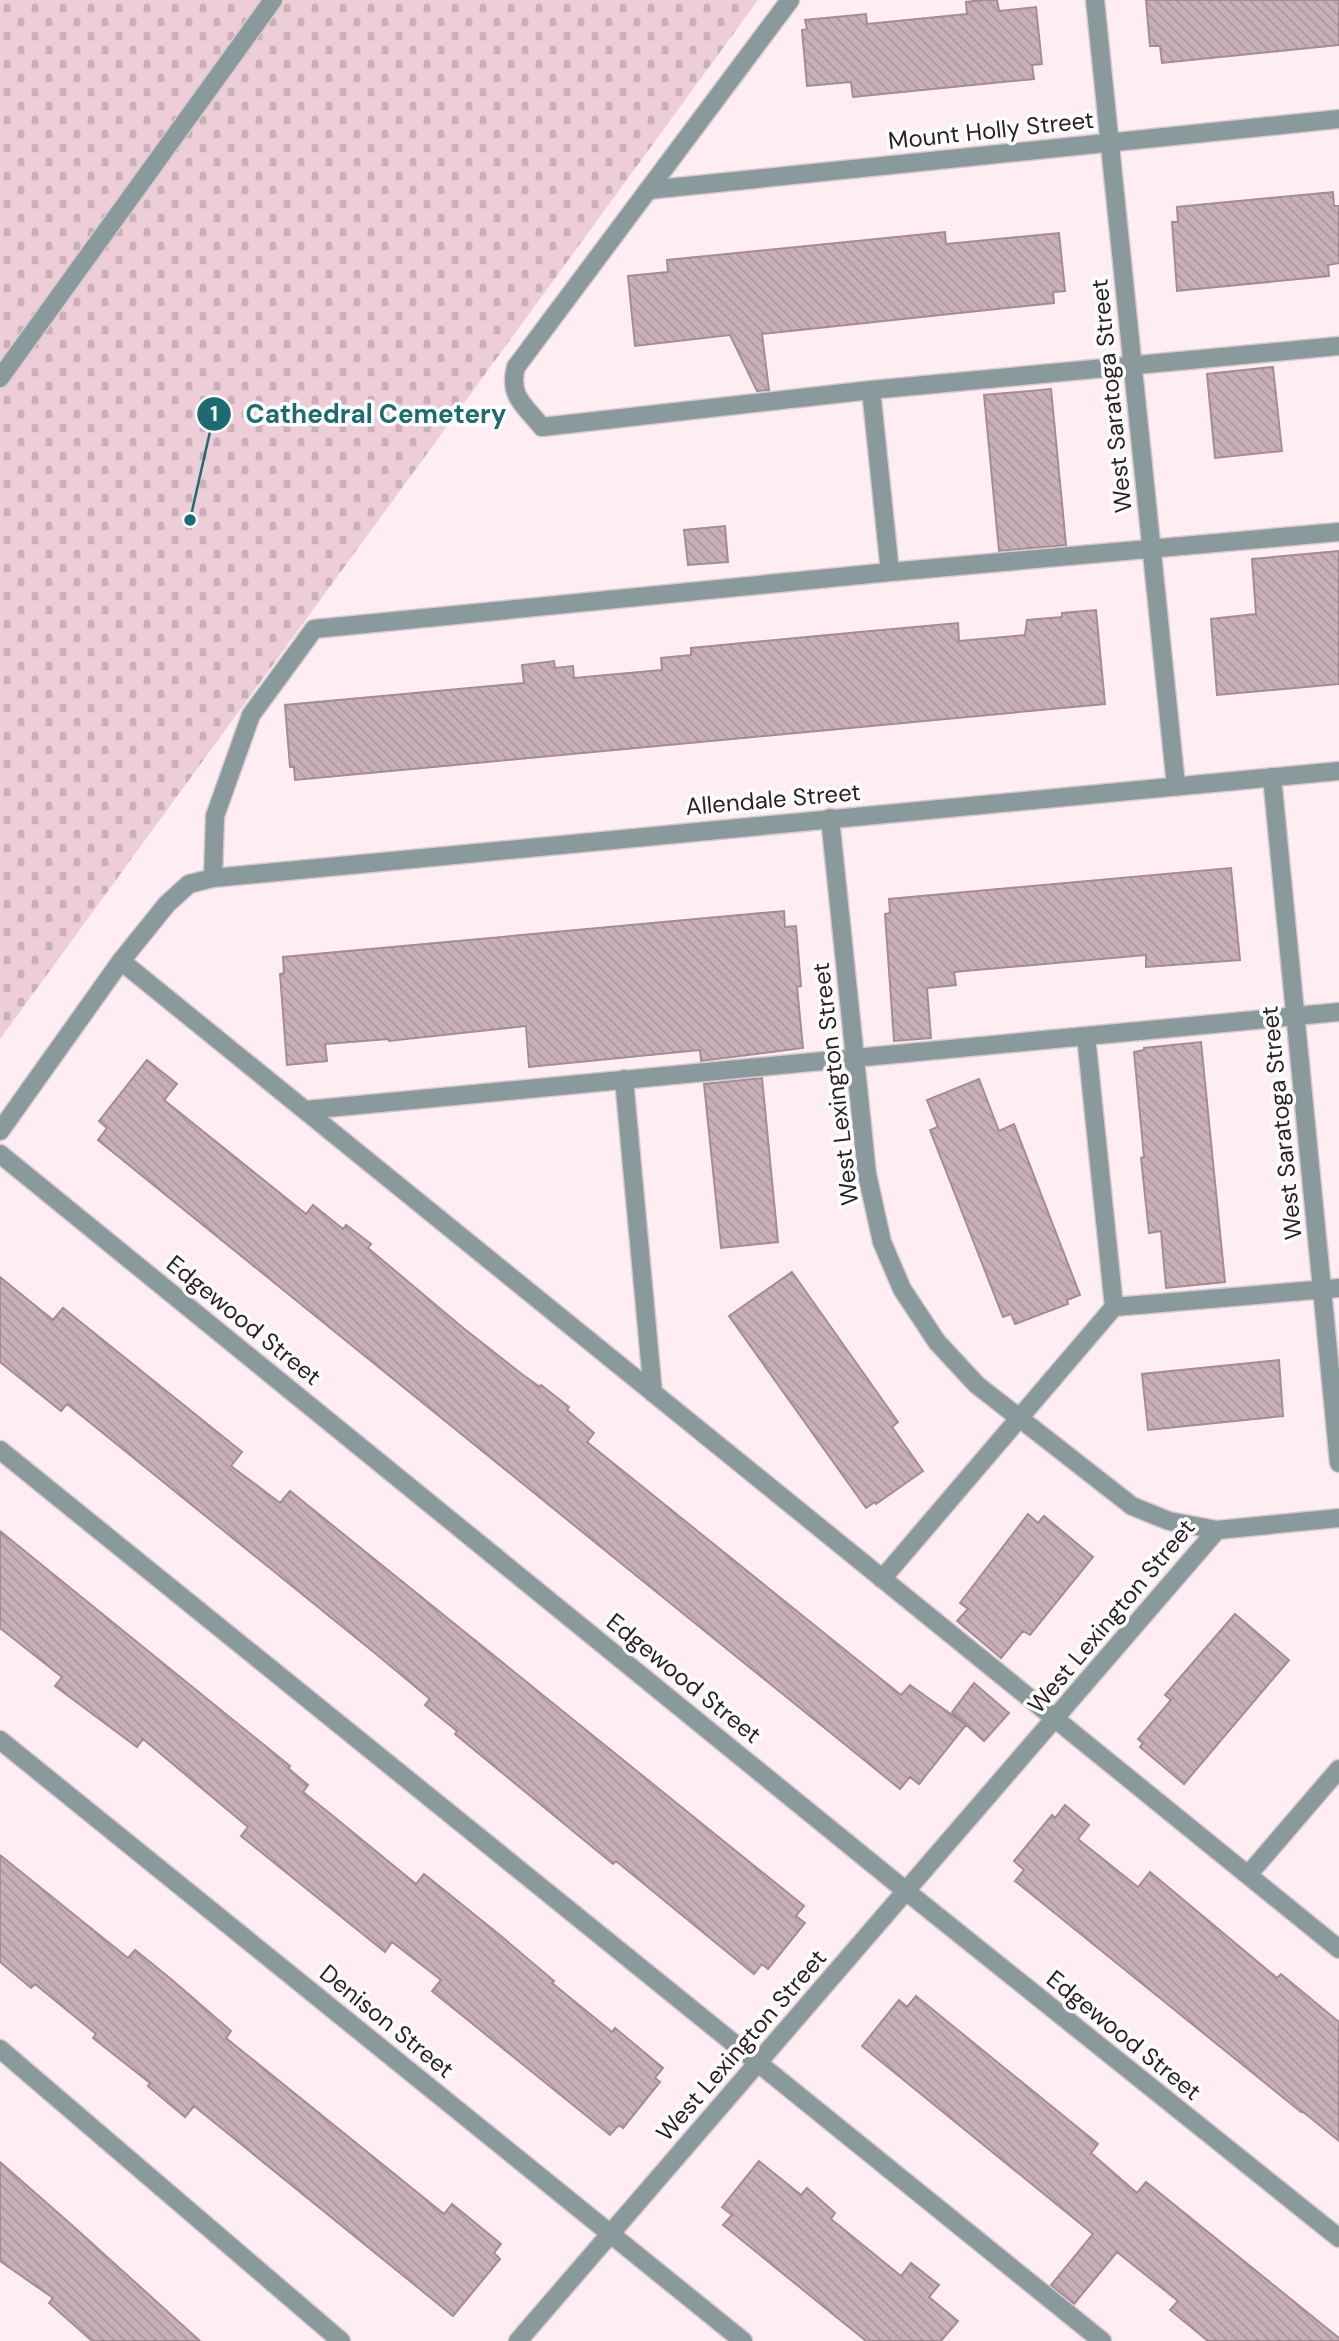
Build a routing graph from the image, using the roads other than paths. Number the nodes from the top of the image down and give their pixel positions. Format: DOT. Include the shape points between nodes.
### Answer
graph roads {
  1 [pos="273,0"];
  2 [pos="790,0"];
  3 [pos="1095,0"];
  4 [pos="1339,119"];
  5 [pos="1110,142"];
  6 [pos="648,190"];
  7 [pos="1339,346"];
  8 [pos="1133,367"];
  9 [pos="0,379"];
  10 [pos="871,390"];
  11 [pos="1339,532"];
  12 [pos="1151,550"];
  13 [pos="890,572"];
  14 [pos="1339,771"];
  15 [pos="1272,777"];
  16 [pos="1176,786"];
  17 [pos="830,818"];
  18 [pos="213,878"];
  19 [pos="121,961"];
  20 [pos="1339,1012"];
  21 [pos="1295,1016"];
  22 [pos="1086,1036"];
  23 [pos="854,1058"];
  24 [pos="624,1079"];
  25 [pos="306,1110"];
  26 [pos="0,1132"];
  27 [pos="0,1154"];
  28 [pos="1331,1289"];
  29 [pos="1114,1307"];
  30 [pos="653,1393"];
  31 [pos="1020,1419"];
  32 [pos="0,1450"];
  33 [pos="1339,1463"];
  34 [pos="1339,1518"];
  35 [pos="1217,1530"];
  36 [pos="882,1579"];
  37 [pos="1055,1719"];
  38 [pos="0,1740"];
  39 [pos="1339,1769"];
  40 [pos="1248,1875"];
  41 [pos="906,1891"];
  42 [pos="1339,1949"];
  43 [pos="0,2049"];
  44 [pos="759,2062"];
  45 [pos="611,2234"];
  46 [pos="1339,2238"];
  47 [pos="341,2341"];
  48 [pos="518,2341"];
  49 [pos="743,2341"];
  50 [pos="1102,2341"];
  1 -- 9 [label="street"];
  2 -- 6 [label="street"];
  3 -- 5 [label="street, West Saratoga Street"];
  4 -- 5 [label="street, Mount Holly Street"];
  5 -- 6 [label="street, Mount Holly Street"];
  5 -- 8 [label="street, West Saratoga Street"];
  6 -- 10 [label="street" via="516,367 512,382 516,394 542,427"];
  7 -- 8 [label="street"];
  8 -- 10 [label="street"];
  8 -- 12 [label="street, West Saratoga Street"];
  10 -- 13 [label="street"];
  11 -- 12 [label="street"];
  12 -- 13 [label="street"];
  12 -- 16 [label="street, West Saratoga Street"];
  13 -- 18 [label="street" via="314,629 251,715 215,816"];
  14 -- 15 [label="street, Allendale Street"];
  15 -- 16 [label="street, Allendale Street"];
  15 -- 21 [label="street, West Saratoga Street"];
  16 -- 17 [label="street, Allendale Street"];
  17 -- 18 [label="street, Allendale Street"];
  17 -- 23 [label="street, West Lexington Street"];
  18 -- 19 [label="street, Allendale Street" via="189,884"];
  19 -- 25 [label="street"];
  19 -- 26 [label="street, Allendale Street"];
  20 -- 21 [label="street"];
  21 -- 22 [label="street"];
  21 -- 28 [label="street, West Saratoga Street"];
  22 -- 23 [label="street"];
  22 -- 29 [label="street"];
  23 -- 24 [label="street"];
  23 -- 31 [label="street, West Lexington Street" via="866,1174 881,1242 902,1290 937,1342 977,1385"];
  24 -- 25 [label="street"];
  24 -- 30 [label="street"];
  25 -- 30 [label="street"];
  27 -- 41 [label="street, Edgewood Street"];
  28 -- 29 [label="street"];
  28 -- 33 [label="street, West Saratoga Street"];
  29 -- 31 [label="street"];
  30 -- 36 [label="street"];
  31 -- 35 [label="street, West Lexington Street" via="1132,1506 1169,1521"];
  31 -- 36 [label="street"];
  32 -- 44 [label="street"];
  34 -- 35 [label="street"];
  35 -- 37 [label="street, West Lexington Street"];
  36 -- 37 [label="street"];
  37 -- 40 [label="street"];
  37 -- 41 [label="street, West Lexington Street"];
  38 -- 45 [label="street, Denison Street"];
  39 -- 40 [label="street"];
  40 -- 42 [label="street"];
  41 -- 44 [label="street, West Lexington Street"];
  41 -- 46 [label="street, Edgewood Street"];
  43 -- 47 [label="street"];
  44 -- 45 [label="street, West Lexington Street"];
  44 -- 50 [label="street"];
  45 -- 48 [label="street, West Lexington Street"];
  45 -- 49 [label="street, Denison Street"];
}
